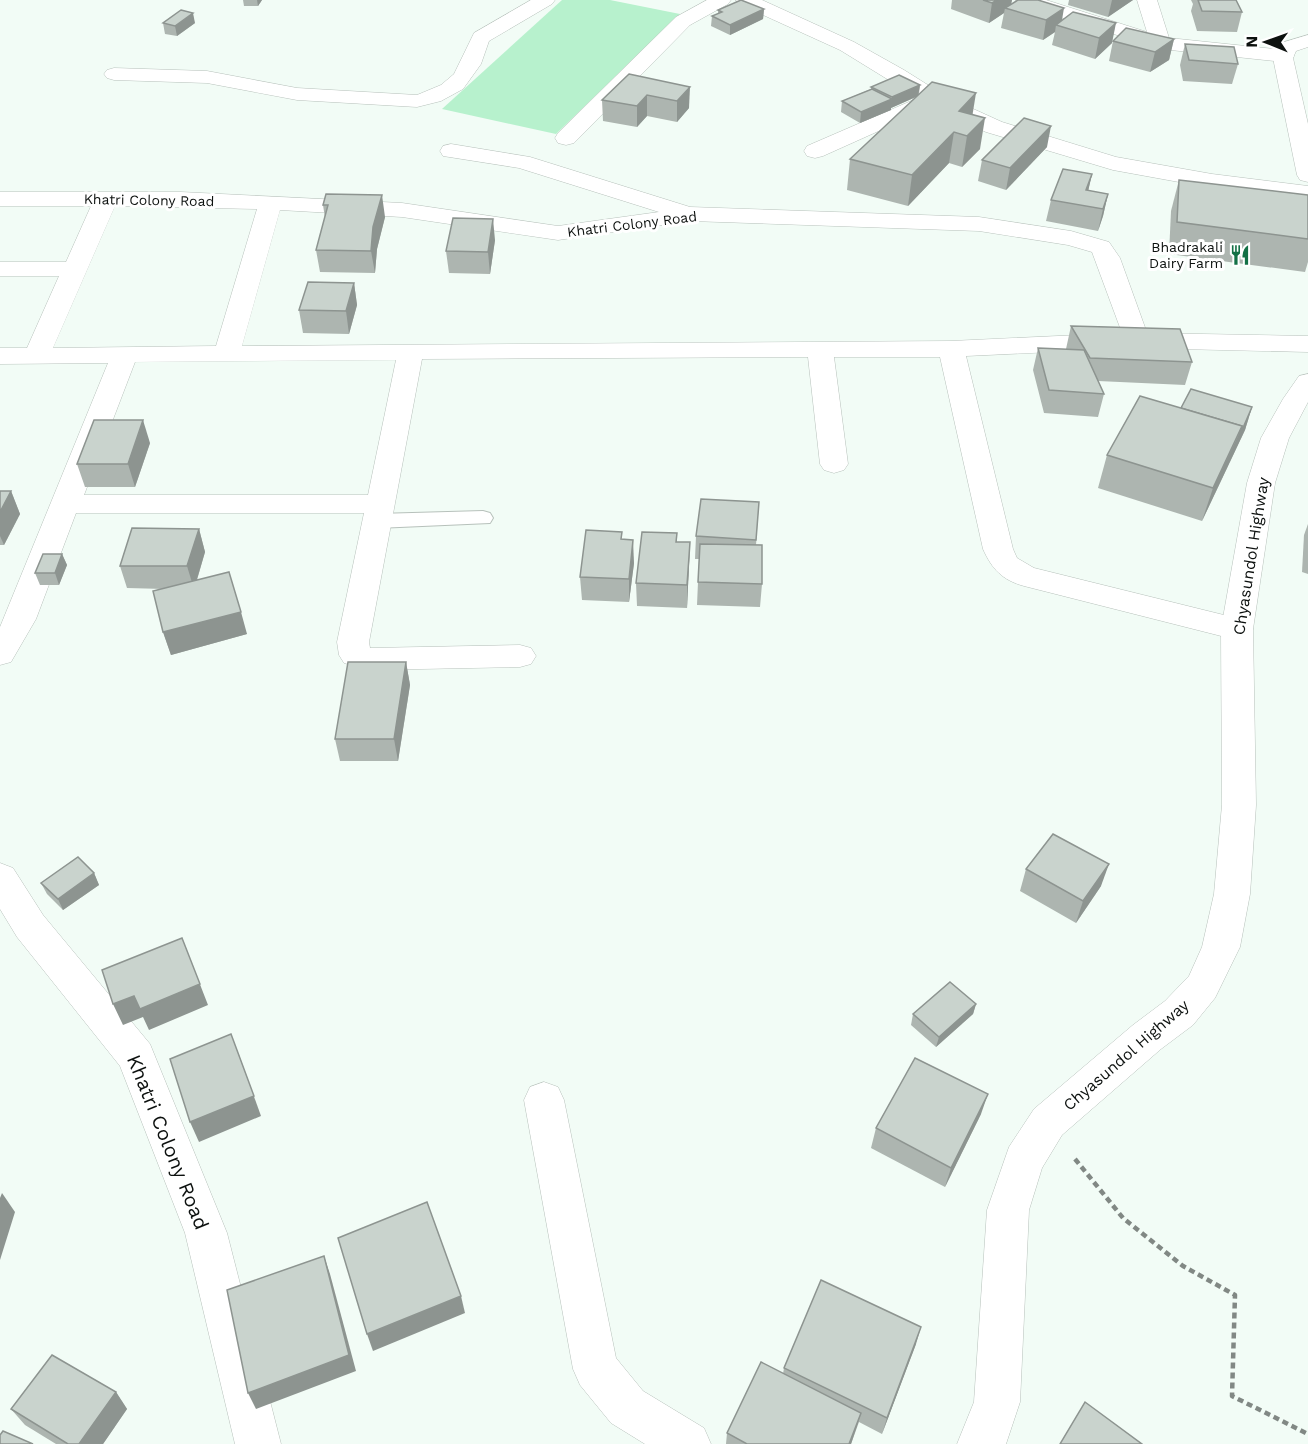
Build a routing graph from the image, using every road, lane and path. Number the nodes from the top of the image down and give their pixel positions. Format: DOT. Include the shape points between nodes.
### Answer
graph roads {
  1 [pos="544,0"];
  2 [pos="721,0"];
  3 [pos="746,0"];
  4 [pos="1026,0"];
  5 [pos="1147,0"];
  6 [pos="1308,41"];
  7 [pos="1161,43"];
  8 [pos="1284,56"];
  9 [pos="114,74"];
  10 [pos="935,98"];
  11 [pos="566,138"];
  12 [pos="452,151"];
  13 [pos="815,151"];
  14 [pos="1308,175"];
  15 [pos="1308,193"];
  16 [pos="0,199"];
  17 [pos="106,199"];
  18 [pos="270,204"];
  19 [pos="691,214"];
  20 [pos="0,269"];
  21 [pos="74,269"];
  22 [pos="1137,340"];
  23 [pos="1308,344"];
  24 [pos="820,349"];
  25 [pos="951,350"];
  26 [pos="411,351"];
  27 [pos="227,353"];
  28 [pos="0,356"];
  29 [pos="36,356"];
  30 [pos="124,356"];
  31 [pos="1308,382"];
  32 [pos="834,464"];
  33 [pos="65,504"];
  34 [pos="379,513"];
  35 [pos="483,518"];
  36 [pos="10,618"];
  37 [pos="1237,629"];
  38 [pos="0,654"];
  39 [pos="520,656"];
  40 [pos="0,878"];
  41 [pos="544,1100"];
  42 [pos="1048,1122"];
  43 [pos="1308,1434"];
  44 [pos="258,1444"];
  45 [pos="688,1444"];
  46 [pos="980,1444"];
  1 -- 9 [label="street" via="481,37 473,62 456,84 433,98 417,101 297,94 207,77"];
  2 -- 11 [label="street" via="683,21"];
  3 -- 10 [label="street" via="847,46"];
  4 -- 7 [label="street"];
  5 -- 7 [label="street"];
  6 -- 8 [label="street" via="1288,47"];
  7 -- 8 [label="street"];
  8 -- 14 [label="street"];
  10 -- 13 [label="street"];
  10 -- 15 [label="street" via="994,127 1113,163 1212,182"];
  12 -- 19 [label="street" via="522,162"];
  16 -- 17 [label="street, Khatri Colony Road"];
  17 -- 18 [label="street, Khatri Colony Road"];
  17 -- 21 [label="street"];
  18 -- 19 [label="street, Khatri Colony Road" via="402,210 558,233"];
  18 -- 27 [label="street"];
  19 -- 22 [label="street, Khatri Colony Road" via="979,224 1071,238 1101,247"];
  20 -- 21 [label="street"];
  21 -- 29 [label="street"];
  22 -- 23 [label="street"];
  22 -- 25 [label="street"];
  24 -- 25 [label="street"];
  24 -- 26 [label="street"];
  24 -- 32 [label="street"];
  25 -- 37 [label="street" via="998,549 1005,564 1024,576"];
  26 -- 27 [label="street"];
  26 -- 34 [label="street"];
  27 -- 30 [label="street"];
  28 -- 29 [label="street"];
  29 -- 30 [label="street"];
  30 -- 33 [label="street"];
  31 -- 37 [label="street, Chyasundol Highway" via="1275,438 1261,483"];
  33 -- 34 [label="street"];
  33 -- 36 [label="street"];
  34 -- 35 [label="lane"];
  34 -- 39 [label="street" via="353,642 356,655 370,659"];
  36 -- 38 [label="street"];
  37 -- 42 [label="street, Chyasundol Highway" via="1239,805 1232,894 1221,947 1202,987 1179,1013"];
  40 -- 44 [label="street, Khatri Colony Road" via="30,927 136,1056 206,1233"];
  41 -- 45 [label="street" via="596,1369 627,1407"];
  42 -- 43 [label="path" via="1123,1218 1183,1266 1234,1295 1232,1396"];
  42 -- 46 [label="street, Chyasundol Highway" via="1024,1161 1008,1210 997,1402"];
}
